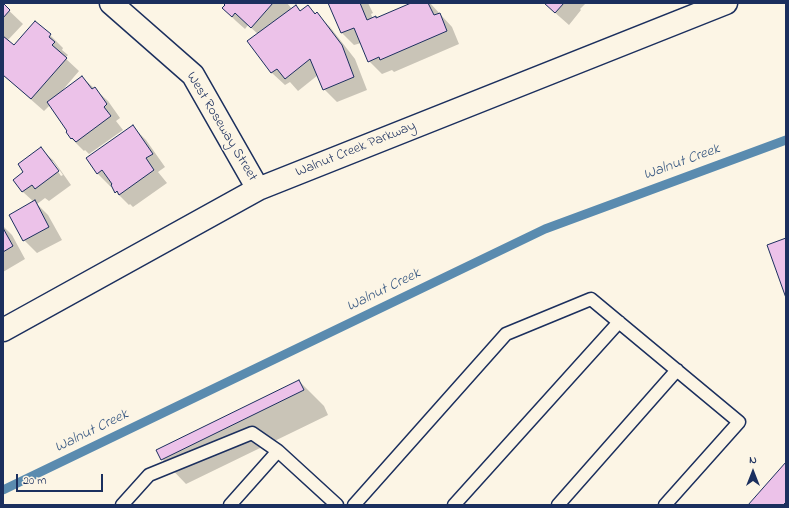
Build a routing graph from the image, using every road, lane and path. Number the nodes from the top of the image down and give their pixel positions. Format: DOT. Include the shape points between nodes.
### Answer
graph roads {
  1 [pos="111,3"];
  2 [pos="726,3"];
  3 [pos="258,189"];
  4 [pos="619,322"];
  5 [pos="3,330"];
  6 [pos="677,370"];
  7 [pos="278,451"];
  8 [pos="122,505"];
  9 [pos="230,505"];
  10 [pos="337,505"];
  11 [pos="354,505"];
  12 [pos="454,505"];
  13 [pos="558,505"];
  14 [pos="665,505"];
  1 -- 3 [label="street, West Roseway Street" via="193,75"];
  2 -- 3 [label="street, Walnut Creek Parkway"];
  3 -- 5 [label="street, Walnut Creek Parkway"];
  4 -- 6 [label="lane"];
  4 -- 11 [label="lane" via="591,299 506,334"];
  4 -- 12 [label="lane"];
  6 -- 13 [label="lane"];
  6 -- 14 [label="lane" via="739,422"];
  7 -- 8 [label="lane" via="252,433 149,476"];
  7 -- 9 [label="lane"];
  7 -- 10 [label="lane"];
}
